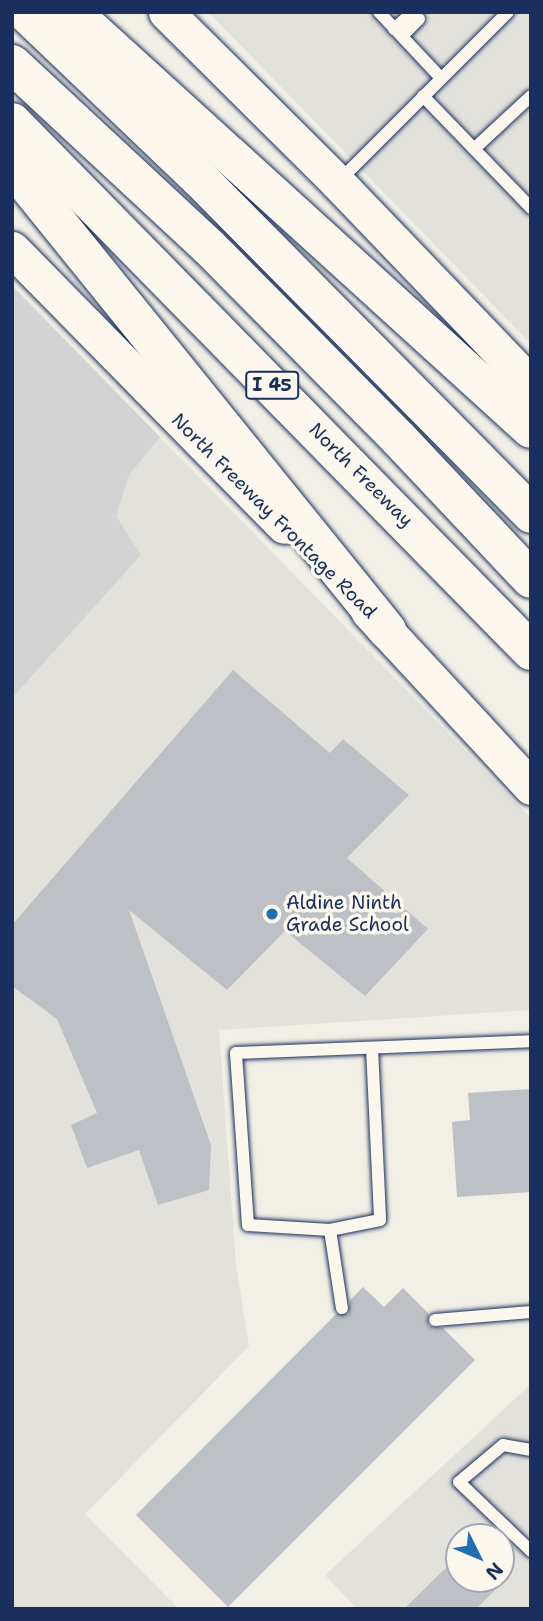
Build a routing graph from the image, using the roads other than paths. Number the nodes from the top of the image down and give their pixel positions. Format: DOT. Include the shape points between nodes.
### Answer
graph roads {
  1 [pos="25,12"];
  2 [pos="72,12"];
  3 [pos="166,12"];
  4 [pos="508,12"];
  5 [pos="416,16"];
  6 [pos="389,20"];
  7 [pos="12,64"];
  8 [pos="441,78"];
  9 [pos="423,96"];
  10 [pos="531,96"];
  11 [pos="12,122"];
  12 [pos="474,149"];
  13 [pos="12,166"];
  14 [pos="337,182"];
  15 [pos="531,208"];
  16 [pos="12,249"];
  17 [pos="531,384"];
  18 [pos="531,429"];
  19 [pos="399,439"];
  20 [pos="531,514"];
  21 [pos="531,542"];
  22 [pos="531,579"];
  23 [pos="387,630"];
  24 [pos="531,634"];
  25 [pos="531,651"];
  26 [pos="531,787"];
  27 [pos="531,1041"];
  28 [pos="372,1048"];
  29 [pos="330,1230"];
  30 [pos="342,1308"];
  31 [pos="531,1312"];
  32 [pos="435,1320"];
  33 [pos="531,1450"];
  34 [pos="531,1551"];
  1 -- 20 [label="highway" via="201,180"];
  2 -- 18 [label="highway"];
  3 -- 14 [label="main road"];
  4 -- 8 [label="lane"];
  5 -- 6 [label="lane"];
  6 -- 8 [label="lane"];
  7 -- 19 [label="highway, I 45" via="209,247"];
  8 -- 9 [label="lane"];
  9 -- 12 [label="lane"];
  9 -- 14 [label="lane"];
  10 -- 12 [label="lane"];
  11 -- 25 [label="highway, North Freeway / I 45"];
  12 -- 15 [label="lane"];
  13 -- 23 [label="highway"];
  14 -- 17 [label="main road"];
  16 -- 23 [label="main road, North Freeway Frontage Road"];
  19 -- 21 [label="highway"];
  19 -- 22 [label="highway, I 45"];
  19 -- 24 [label="highway"];
  23 -- 26 [label="main road, North Freeway Frontage Road"];
  27 -- 28 [label="lane"];
  28 -- 29 [label="lane" via="380,1220"];
  28 -- 29 [label="lane" via="236,1053 248,1225"];
  29 -- 30 [label="lane"];
  31 -- 32 [label="lane"];
  33 -- 34 [label="lane" via="503,1445 459,1482"];
}
